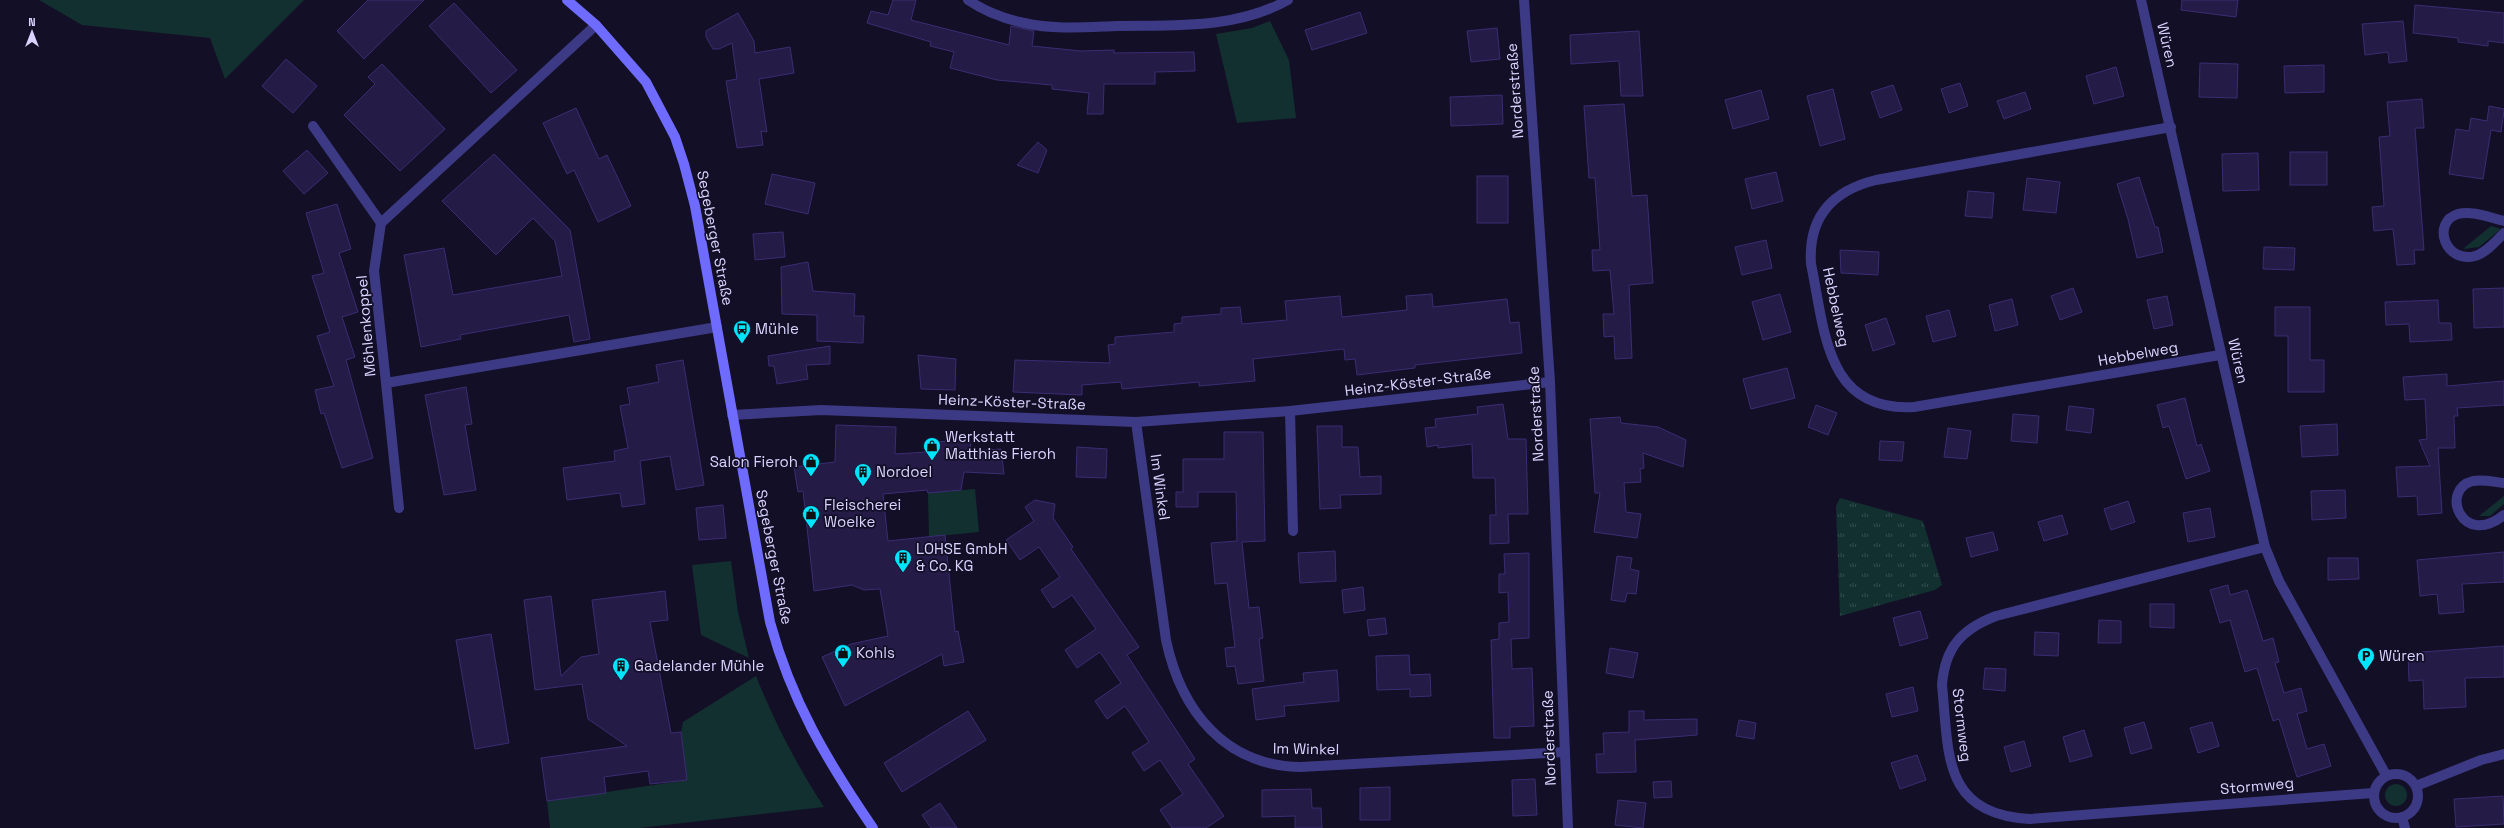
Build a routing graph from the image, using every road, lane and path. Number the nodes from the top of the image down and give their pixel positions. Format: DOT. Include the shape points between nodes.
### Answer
graph roads {
  1 [pos="567,0"];
  2 [pos="968,0"];
  3 [pos="1288,0"];
  4 [pos="1524,0"];
  5 [pos="2141,0"];
  6 [pos="596,25"];
  7 [pos="314,126"];
  8 [pos="2171,127"];
  9 [pos="2504,221"];
  10 [pos="381,222"];
  11 [pos="2504,234"];
  12 [pos="717,327"];
  13 [pos="2220,355"];
  14 [pos="1550,382"];
  15 [pos="386,383"];
  16 [pos="1290,411"];
  17 [pos="732,415"];
  18 [pos="1136,422"];
  19 [pos="2504,483"];
  20 [pos="399,508"];
  21 [pos="2504,514"];
  22 [pos="1293,530"];
  23 [pos="2265,547"];
  24 [pos="1565,752"];
  25 [pos="2504,754"];
  26 [pos="2386,775"];
  27 [pos="2416,786"];
  28 [pos="2373,793"];
  29 [pos="2402,817"];
  30 [pos="873,828"];
  31 [pos="1568,828"];
  32 [pos="2405,828"];
  1 -- 6 [label="main road, Segeberger Straße"];
  2 -- 3 [label="street" via="994,13 1024,23 1056,28 1212,24 1257,14"];
  4 -- 14 [label="street, Norderstraße"];
  5 -- 8 [label="street, Würen"];
  6 -- 10 [label="street"];
  6 -- 12 [label="main road, Segeberger Straße" via="646,82 675,137 695,206"];
  7 -- 10 [label="street"];
  8 -- 13 [label="street, Würen"];
  8 -- 13 [label="street, Hebbelweg" via="1876,180 1847,190 1825,209 1813,235 1810,249 1830,356 1848,387 1876,404 1894,408 1914,407"];
  9 -- 11 [label="street" via="2471,213 2458,214 2445,226 2444,234 2445,243 2450,250 2457,256 2466,257 2484,252"];
  10 -- 15 [label="street, Möhlenkoppel" via="374,271"];
  12 -- 15 [label="street, Möhlenkoppel"];
  12 -- 17 [label="main road, Segeberger Straße"];
  13 -- 23 [label="street, Würen"];
  14 -- 16 [label="street, Heinz-Köster-Straße"];
  14 -- 24 [label="street, Norderstraße"];
  15 -- 20 [label="street"];
  16 -- 18 [label="street, Heinz-Köster-Straße"];
  16 -- 22 [label="street"];
  17 -- 18 [label="street, Heinz-Köster-Straße" via="820,410"];
  17 -- 30 [label="main road, Segeberger Straße" via="770,622 780,661 818,743"];
  18 -- 24 [label="street, Im Winkel" via="1171,662 1179,684 1197,712 1220,738 1234,749 1262,762 1301,767"];
  19 -- 21 [label="street" via="2471,481 2461,488 2457,497 2457,509 2463,519 2473,525 2484,526 2495,522"];
  23 -- 26 [label="street, Würen" via="2279,581"];
  23 -- 28 [label="street, Stormweg" via="1996,616 1970,627 1952,647 1943,672 1950,763 1956,779 1975,803 1990,812 2008,818 2030,819"];
  24 -- 31 [label="street, Norderstraße"];
  25 -- 27 [label="street" via="2481,760"];
  26 -- 27 [label="street" via="2402,774 2409,777"];
  26 -- 28 [label="street" via="2375,786"];
  27 -- 29 [label="street" via="2416,806"];
  28 -- 29 [label="street" via="2374,801 2382,814 2390,818"];
  29 -- 32 [label="street"];
}
